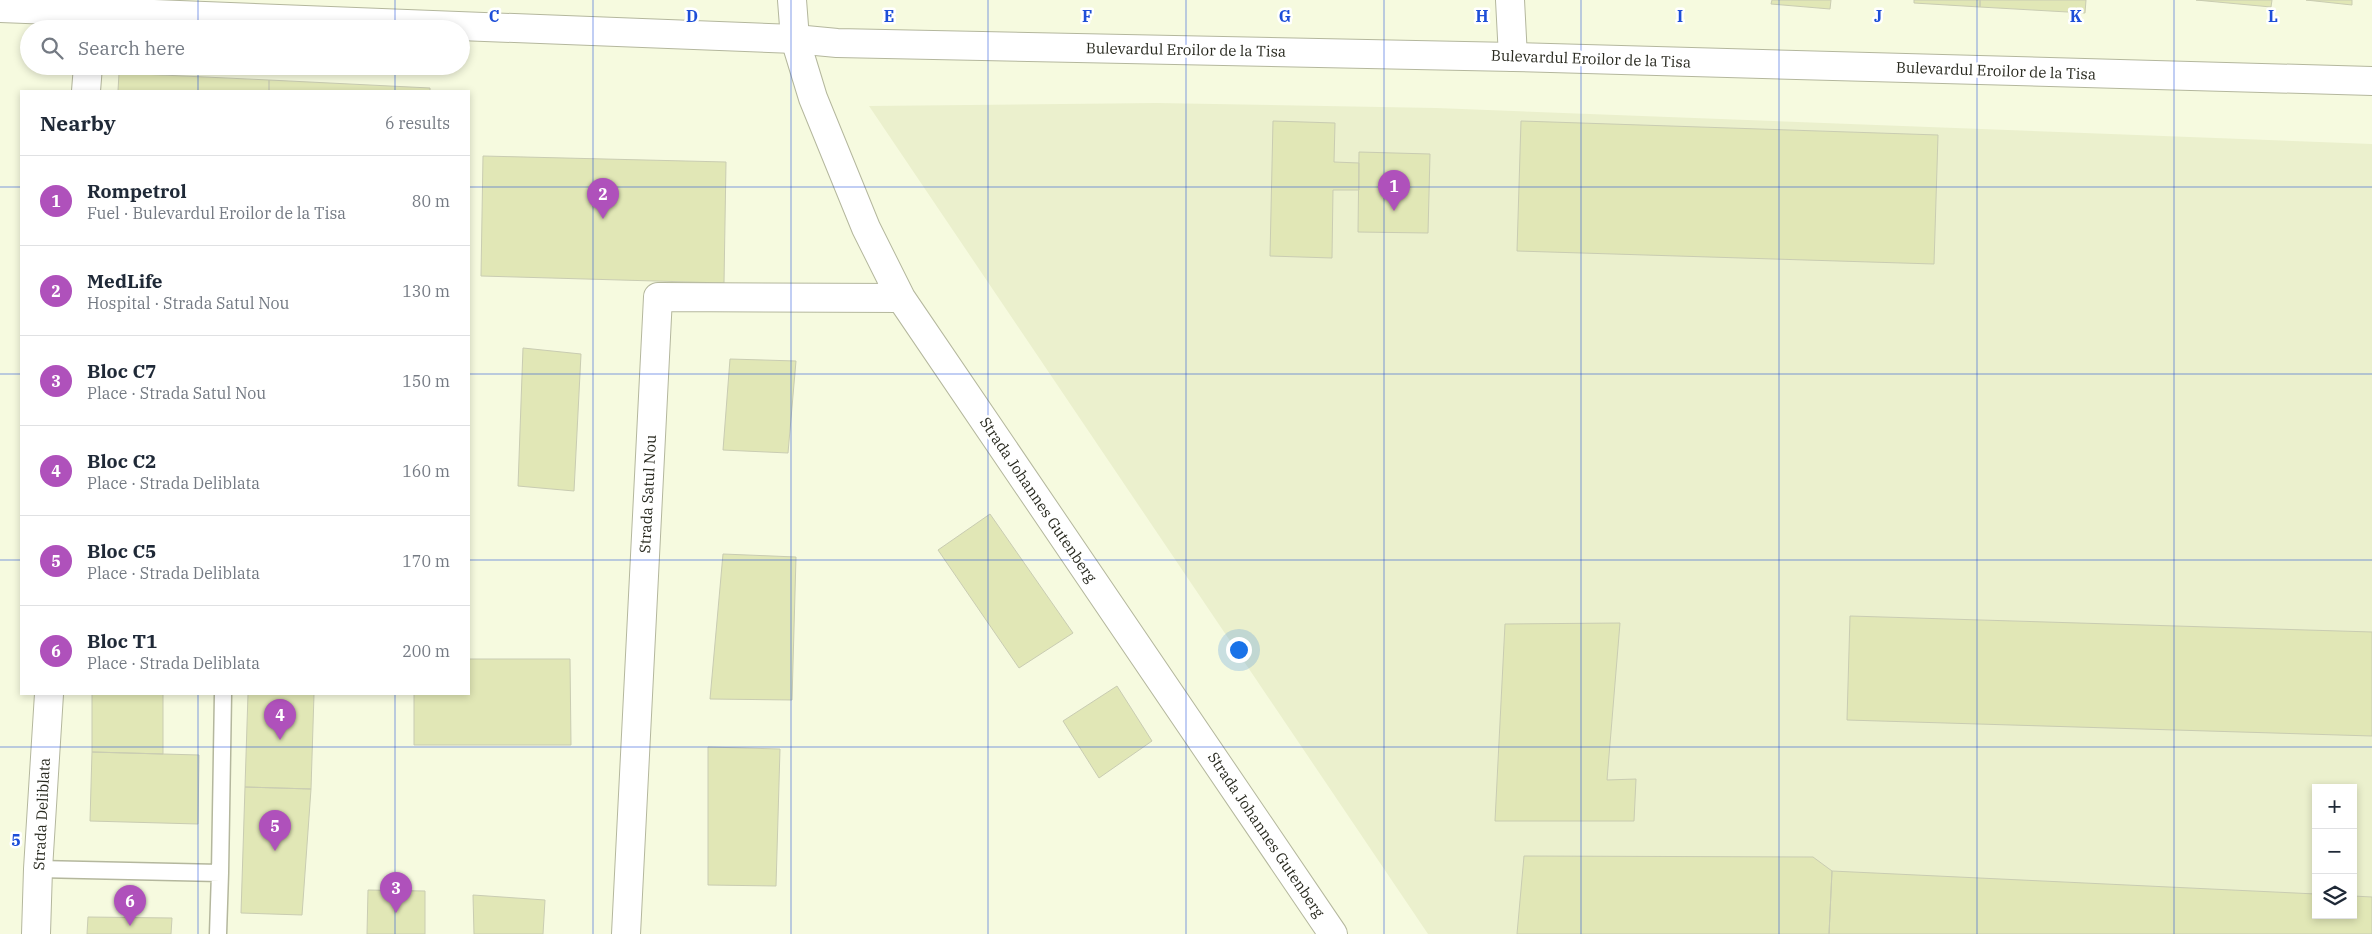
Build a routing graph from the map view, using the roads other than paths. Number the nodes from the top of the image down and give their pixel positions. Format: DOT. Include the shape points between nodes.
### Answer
graph roads {
  1 [pos="792,0"];
  2 [pos="1510,0"];
  3 [pos="0,8"];
  4 [pos="91,13"];
  5 [pos="281,20"];
  6 [pos="470,27"];
  7 [pos="796,39"];
  8 [pos="1513,57"];
  9 [pos="87,75"];
  10 [pos="2372,81"];
  11 [pos="86,90"];
  12 [pos="901,298"];
  13 [pos="49,695"];
  14 [pos="224,695"];
  15 [pos="38,869"];
  16 [pos="220,872"];
  17 [pos="36,934"];
  18 [pos="218,934"];
  19 [pos="626,934"];
  20 [pos="1333,934"];
  1 -- 7 [label="street, Strada Johannes Gutenberg"];
  2 -- 8 [label="street"];
  3 -- 4 [label="street, Bulevardul Eroilor de la Tisa"];
  4 -- 5 [label="street, Bulevardul Eroilor de la Tisa"];
  6 -- 7 [label="street, Bulevardul Eroilor de la Tisa"];
  7 -- 8 [label="street, Bulevardul Eroilor de la Tisa"];
  7 -- 12 [label="street, Strada Johannes Gutenberg" via="813,98 847,184"];
  8 -- 10 [label="street, Bulevardul Eroilor de la Tisa"];
  9 -- 11 [label="street"];
  12 -- 19 [label="street, Strada Satul Nou" via="658,297"];
  12 -- 20 [label="street, Strada Johannes Gutenberg"];
  13 -- 15 [label="street, Strada Deliblata"];
  14 -- 16 [label="lane"];
  15 -- 16 [label="lane"];
  15 -- 17 [label="street, Strada Deliblata"];
  16 -- 18 [label="lane"];
}
